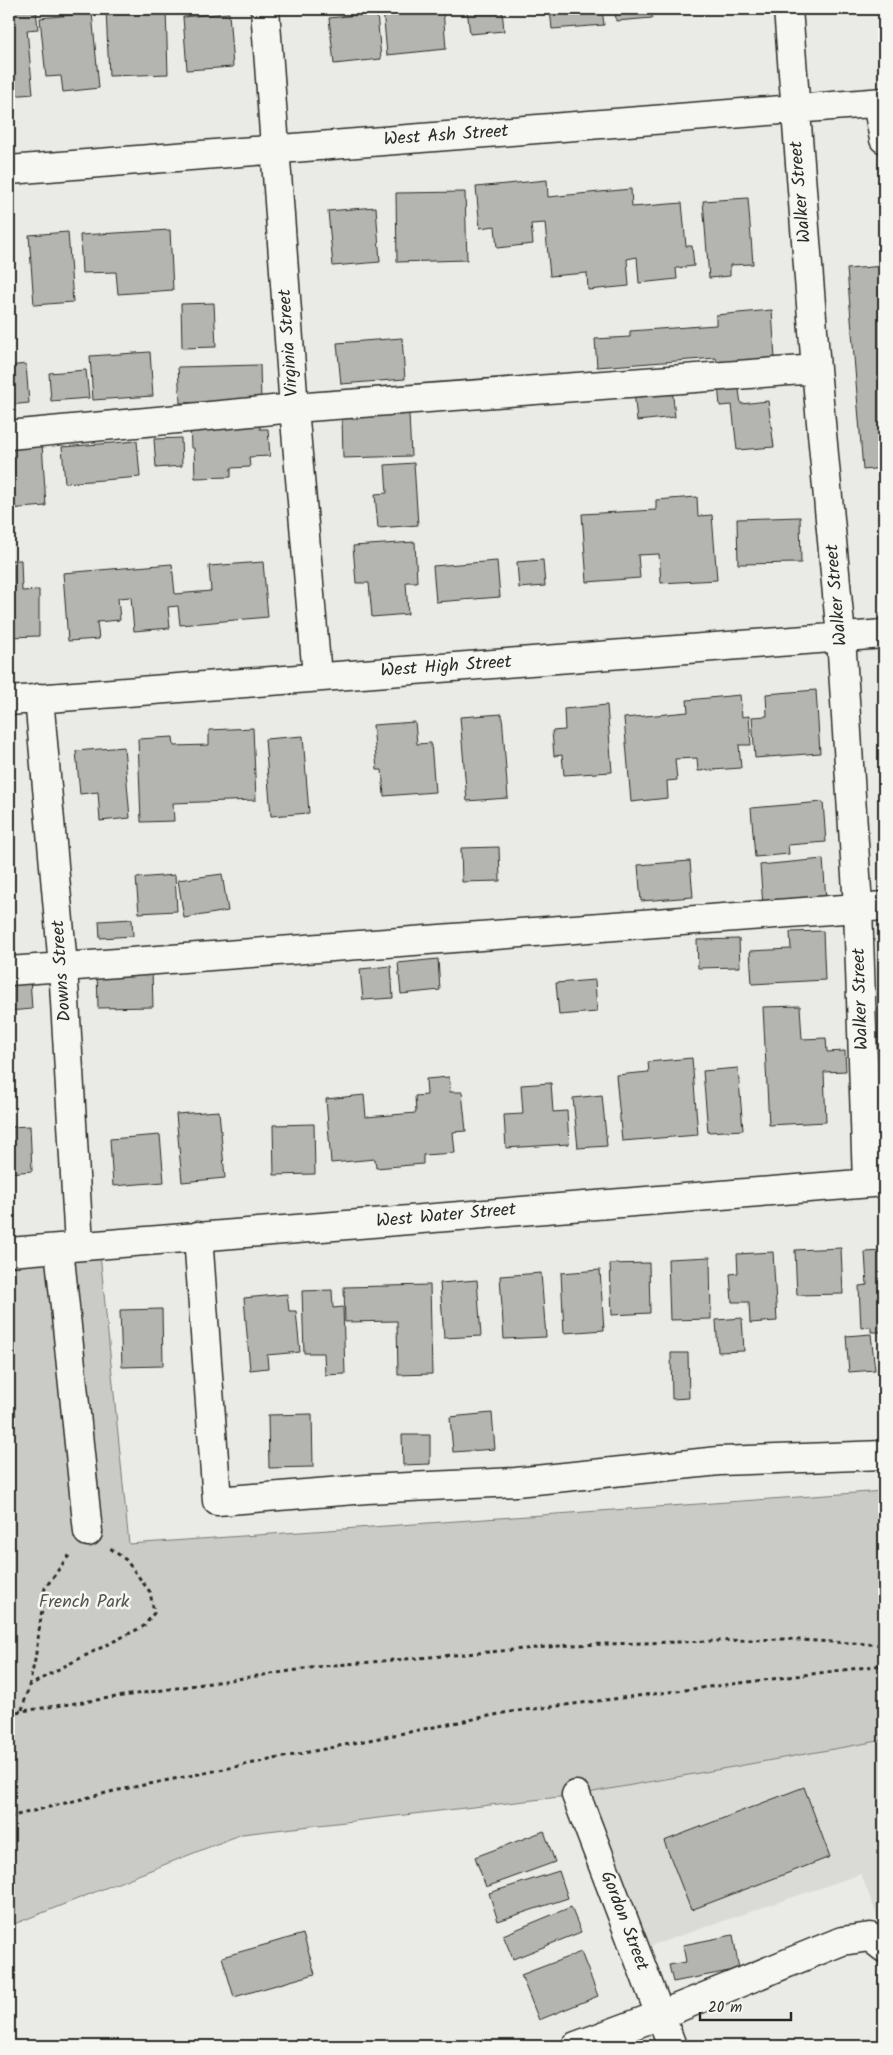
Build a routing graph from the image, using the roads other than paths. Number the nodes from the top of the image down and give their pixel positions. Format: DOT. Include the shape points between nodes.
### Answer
graph roads {
  1 [pos="265,9"];
  2 [pos="788,9"];
  3 [pos="880,102"];
  4 [pos="794,109"];
  5 [pos="884,139"];
  6 [pos="276,149"];
  7 [pos="9,170"];
  8 [pos="816,369"];
  9 [pos="294,408"];
  10 [pos="9,435"];
  11 [pos="884,634"];
  12 [pos="841,637"];
  13 [pos="317,676"];
  14 [pos="39,698"];
  15 [pos="9,701"];
  16 [pos="871,906"];
  17 [pos="63,966"];
  18 [pos="9,971"];
  19 [pos="876,1182"];
  20 [pos="198,1236"];
  21 [pos="69,1246"];
  22 [pos="9,1252"];
  23 [pos="884,1455"];
  24 [pos="88,1532"];
  25 [pos="576,1795"];
  26 [pos="884,1948"];
  27 [pos="660,2016"];
  28 [pos="576,2046"];
  29 [pos="672,2046"];
  1 -- 6 [label="street, Virginia Street"];
  2 -- 4 [label="street, Walker Street"];
  3 -- 4 [label="street, West Ash Street"];
  3 -- 5 [label="street"];
  4 -- 6 [label="street, West Ash Street"];
  4 -- 8 [label="street, Walker Street"];
  6 -- 7 [label="street, West Ash Street"];
  6 -- 9 [label="street, Virginia Street"];
  8 -- 9 [label="street"];
  8 -- 12 [label="street, Walker Street"];
  9 -- 10 [label="street"];
  9 -- 13 [label="street, Virginia Street"];
  11 -- 12 [label="street, West High Street"];
  12 -- 13 [label="street, West High Street"];
  12 -- 16 [label="street, Walker Street"];
  13 -- 14 [label="street, West High Street"];
  14 -- 15 [label="street, West High Street"];
  14 -- 17 [label="street, Downs Street"];
  16 -- 17 [label="street"];
  16 -- 19 [label="street, Walker Street"];
  17 -- 18 [label="street"];
  17 -- 21 [label="street, Downs Street"];
  19 -- 20 [label="street, West Water Street"];
  20 -- 21 [label="street, West Water Street"];
  20 -- 23 [label="street" via="218,1501 516,1482 719,1461"];
  21 -- 22 [label="street, West Water Street"];
  21 -- 24 [label="street, Downs Street"];
  25 -- 27 [label="street, Gordon Street"];
  26 -- 27 [label="street" via="870,1937 842,1941"];
  27 -- 28 [label="street"];
  27 -- 29 [label="street, Gordon Street"];
}
